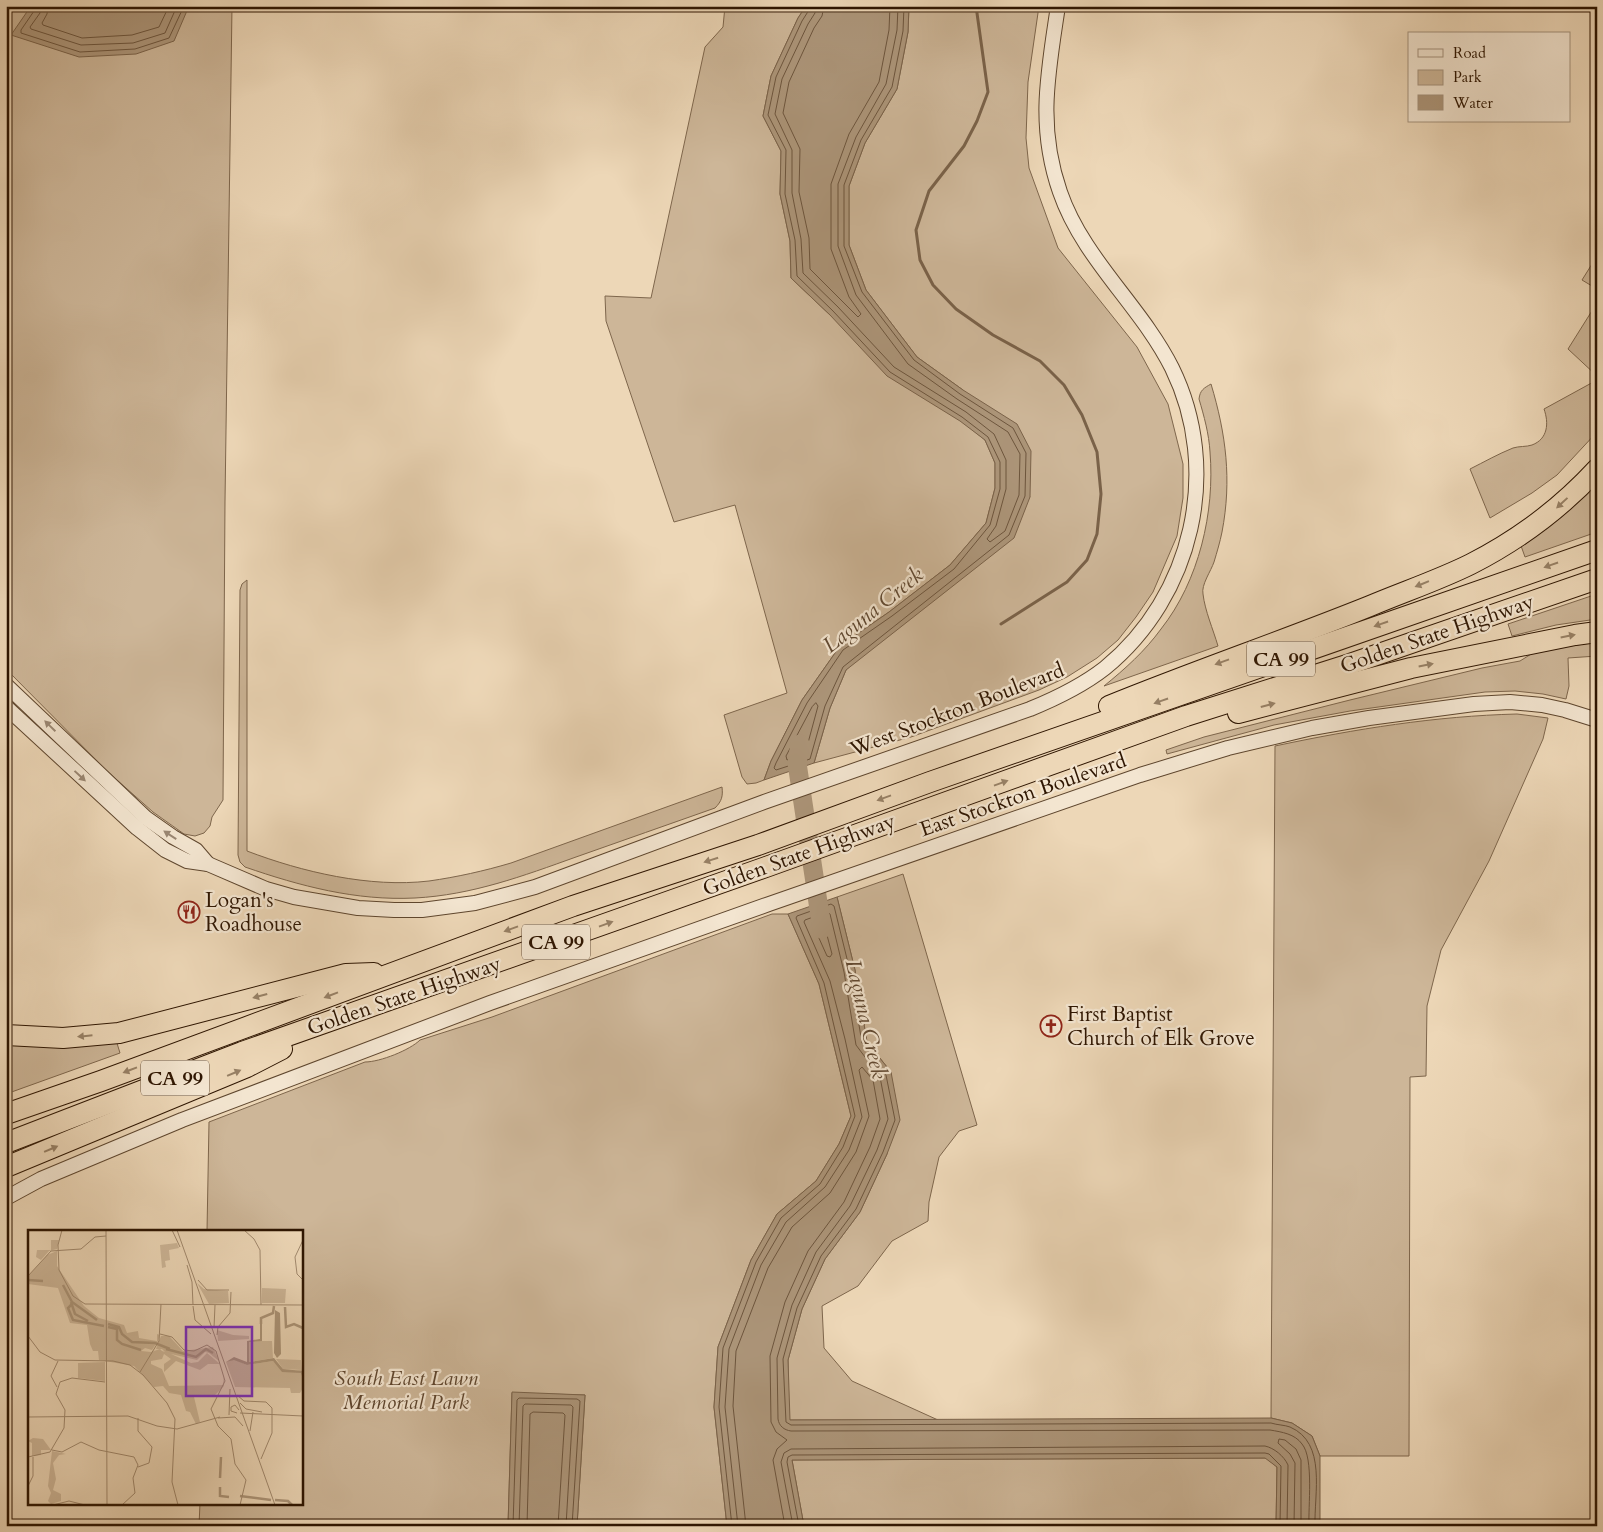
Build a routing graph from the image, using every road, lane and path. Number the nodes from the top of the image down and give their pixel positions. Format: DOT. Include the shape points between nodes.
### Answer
graph roads {
  1 [pos="1058,6"];
  2 [pos="1597,469"];
  3 [pos="1597,550"];
  4 [pos="1597,579"];
  5 [pos="1597,632"];
  6 [pos="6,685"];
  7 [pos="6,707"];
  8 [pos="1186,716"];
  9 [pos="1597,720"];
  10 [pos="966,770"];
  11 [pos="208,864"];
  12 [pos="393,972"];
  13 [pos="346,1017"];
  14 [pos="6,1036"];
  15 [pos="6,1114"];
  16 [pos="6,1143"];
  17 [pos="6,1167"];
  18 [pos="6,1198"];
  1 -- 11 [label="street, West Stockton Boulevard" via="1045,114 1048,144 1060,194 1083,239 1159,345 1180,387 1196,453 1192,529 1166,596 1136,638 1106,667 1058,697 535,887 474,904 394,910 322,903 266,888"];
  2 -- 10 [label="highway, one-way" via="1556,509 1527,531 1469,565 1171,681"];
  3 -- 10 [label="highway, Golden State Highway / CA 99, one-way"];
  4 -- 8 [label="highway, Golden State Highway / CA 99" via="1350,664"];
  8 -- 5 [label="highway, one-way" via="1219,718 1411,668"];
  11 -- 6 [label="street, West Stockton Boulevard, one-way" via="196,850 146,818"];
  7 -- 11 [label="street, West Stockton Boulevard, one-way" via="136,828 187,861"];
  13 -- 8 [label="highway, Golden State Highway / CA 99, one-way"];
  9 -- 18 [label="street, East Stockton Boulevard" via="1553,707 1495,702 1312,728 1246,743 1149,772 490,1003 214,1108 41,1179"];
  10 -- 12 [label="highway, Golden State Highway / CA 99, one-way"];
  12 -- 14 [label="highway, one-way" via="346,974 119,1033 63,1038"];
  12 -- 15 [label="highway, Golden State Highway / CA 99, one-way"];
  13 -- 16 [label="highway, Golden State Highway / CA 99" via="242,1052"];
  17 -- 13 [label="highway, one-way" via="247,1067"];
}
